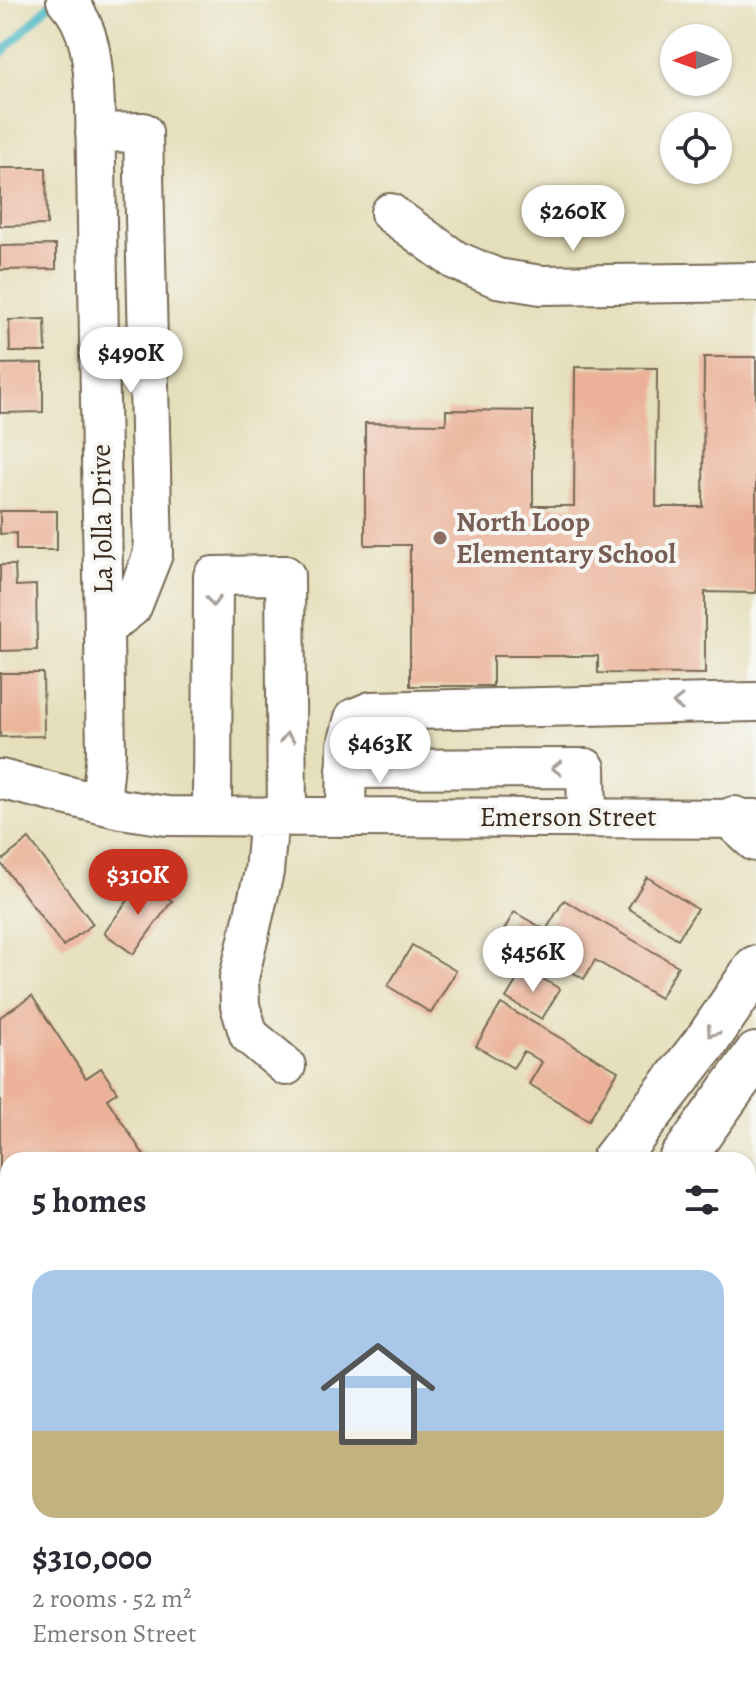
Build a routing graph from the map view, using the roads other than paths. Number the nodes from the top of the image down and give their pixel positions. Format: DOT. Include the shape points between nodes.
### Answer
graph roads {
  1 [pos="68,2"];
  2 [pos="95,133"];
  3 [pos="390,213"];
  4 [pos="756,282"];
  5 [pos="105,628"];
  6 [pos="756,702"];
  7 [pos="346,769"];
  8 [pos="0,779"];
  9 [pos="101,804"];
  10 [pos="212,816"];
  11 [pos="278,816"];
  12 [pos="346,816"];
  13 [pos="587,816"];
  14 [pos="749,826"];
  15 [pos="756,968"];
  16 [pos="756,1055"];
  17 [pos="286,1066"];
  18 [pos="620,1152"];
  19 [pos="687,1152"];
  1 -- 2 [label="street, La Jolla Drive" via="82,23 93,61"];
  2 -- 5 [label="street, La Jolla Drive"];
  2 -- 5 [label="street" via="143,132 153,554 132,607"];
  3 -- 4 [label="street" via="455,260 497,278 541,285"];
  5 -- 9 [label="street, La Jolla Drive"];
  6 -- 7 [label="street, one-way" via="371,711 354,718"];
  7 -- 12 [label="street"];
  13 -- 7 [label="street, one-way" via="586,768"];
  8 -- 9 [label="street, Emerson Street"];
  9 -- 10 [label="street, Emerson Street" via="167,816"];
  10 -- 11 [label="street, Emerson Street"];
  11 -- 10 [label="street, one-way" via="285,575 213,576"];
  11 -- 12 [label="street, Emerson Street"];
  11 -- 17 [label="street" via="239,978 240,1006 253,1040"];
  12 -- 13 [label="street, Emerson Street"];
  13 -- 14 [label="street, Emerson Street"];
  15 -- 18 [label="main road, one-way"];
  16 -- 19 [label="main road"];
}
